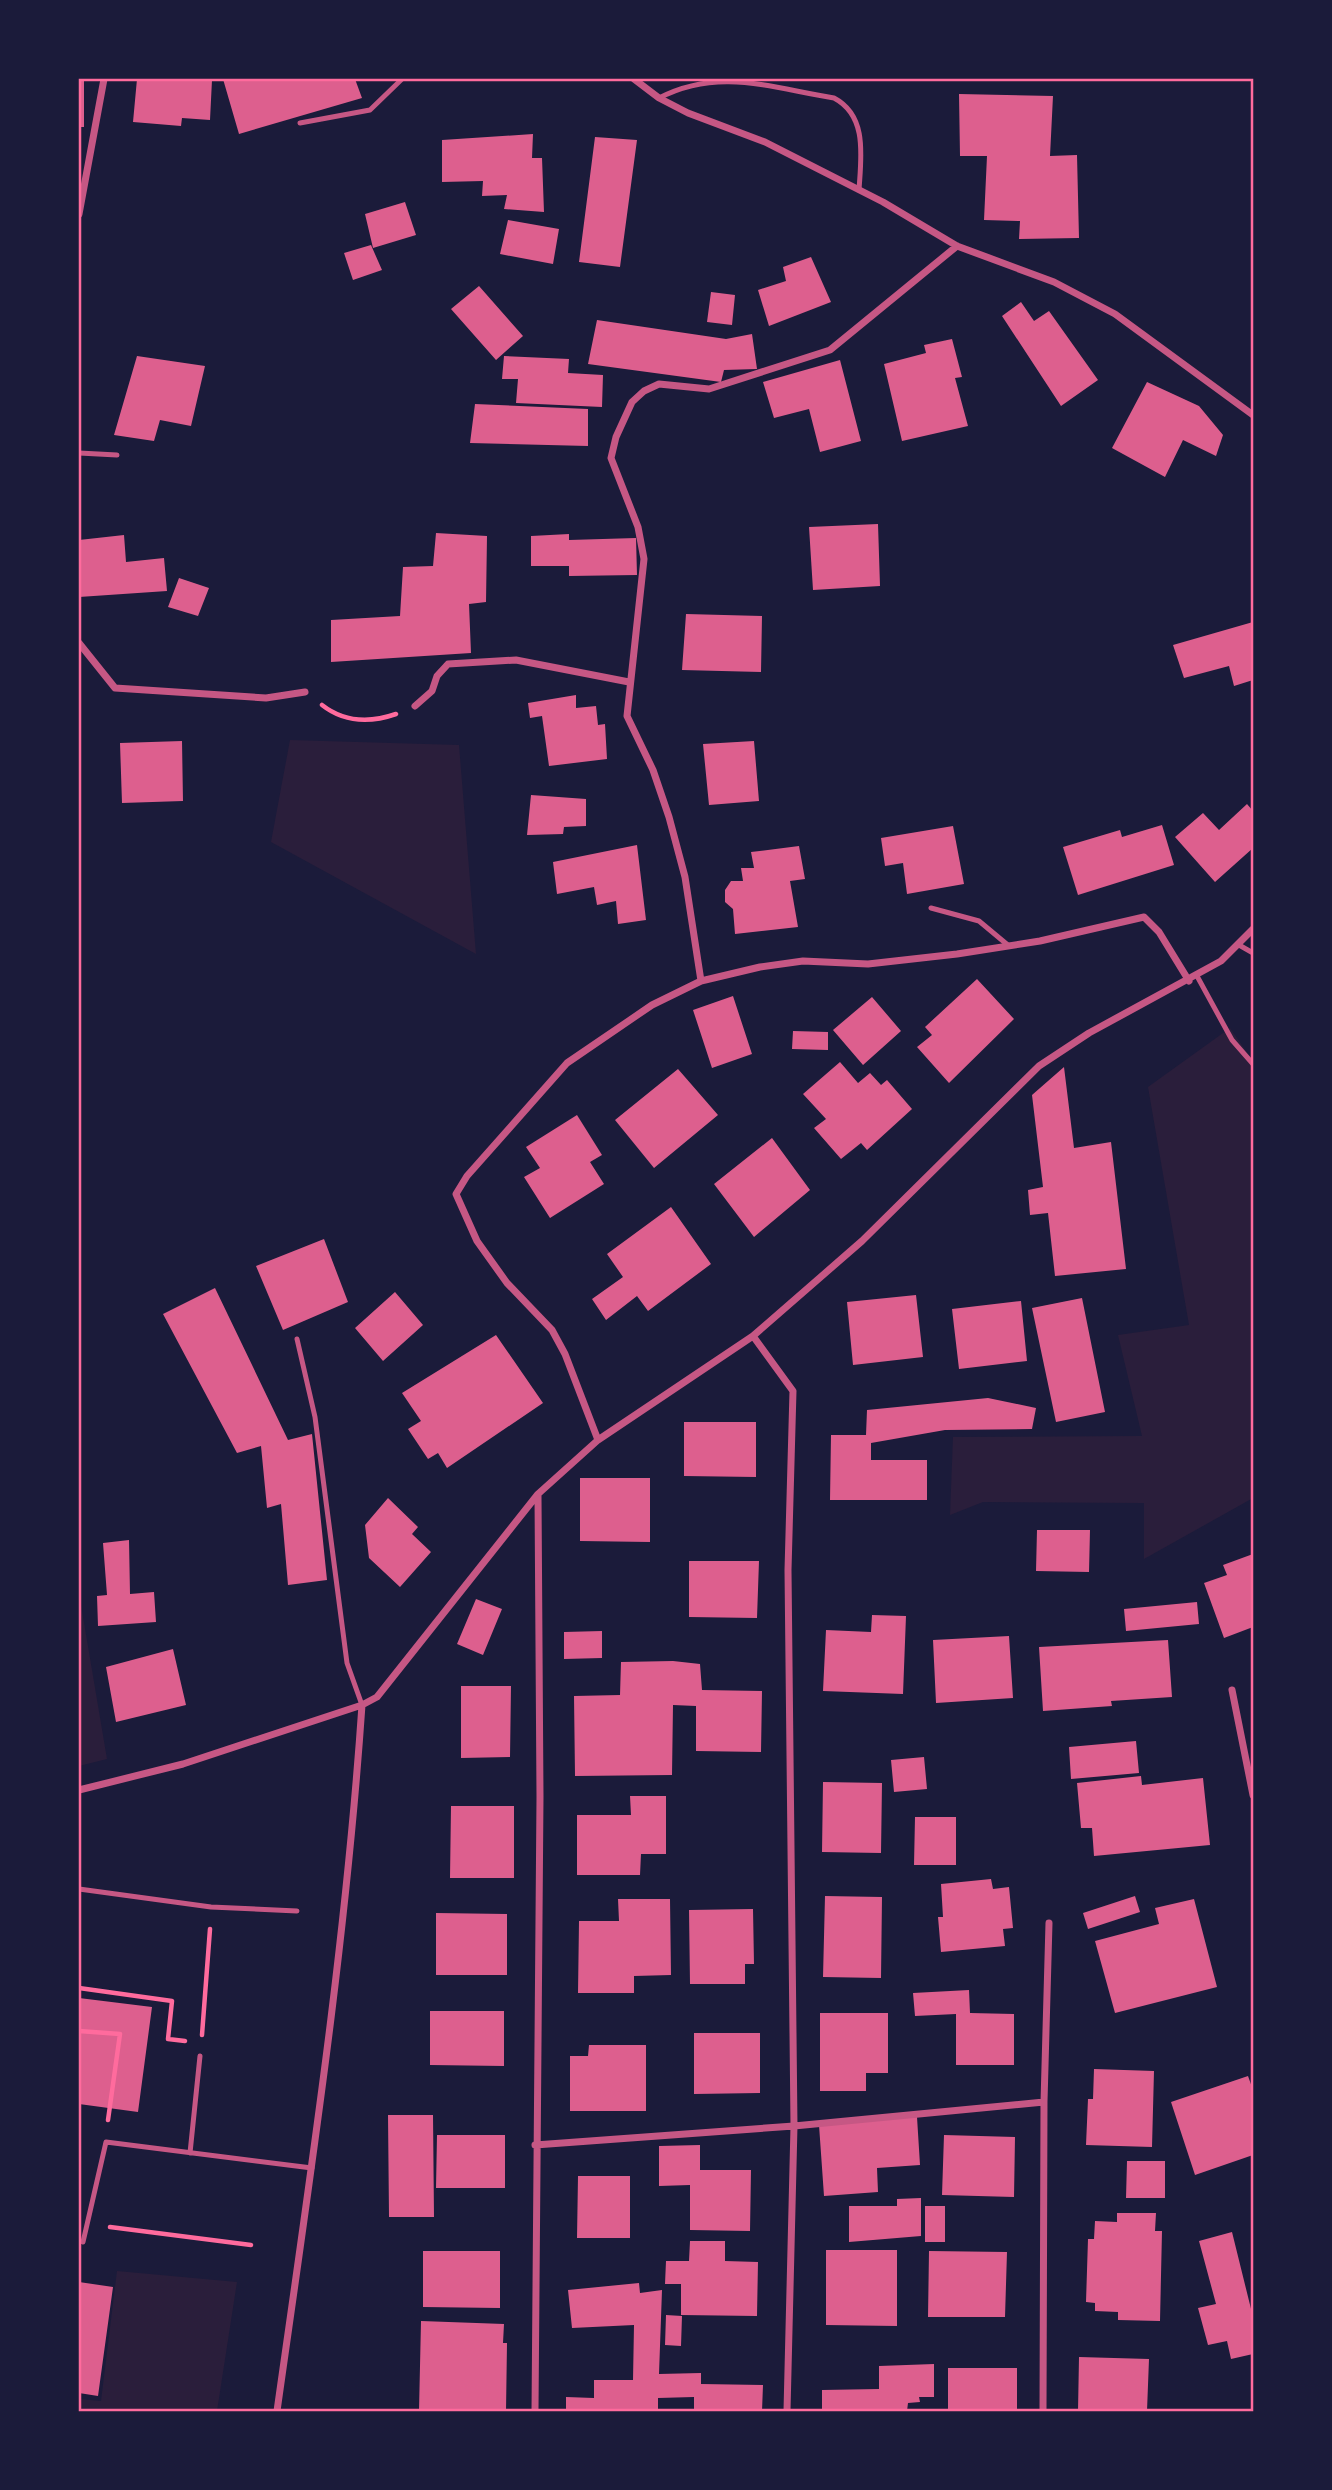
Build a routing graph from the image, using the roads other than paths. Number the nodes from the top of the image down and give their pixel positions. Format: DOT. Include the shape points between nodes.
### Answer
graph roads {
  1 [pos="104,79"];
  2 [pos="402,79"];
  3 [pos="634,79"];
  4 [pos="659,98"];
  5 [pos="300,123"];
  6 [pos="859,190"];
  7 [pos="79,214"];
  8 [pos="957,246"];
  9 [pos="1253,415"];
  10 [pos="79,453"];
  11 [pos="117,455"];
  12 [pos="79,643"];
  13 [pos="629,682"];
  14 [pos="305,692"];
  15 [pos="415,706"];
  16 [pos="931,908"];
  17 [pos="1253,929"];
  18 [pos="1239,945"];
  19 [pos="1009,946"];
  20 [pos="1253,953"];
  21 [pos="1193,978"];
  22 [pos="701,981"];
  23 [pos="1253,1064"];
  24 [pos="753,1336"];
  25 [pos="297,1339"];
  26 [pos="598,1440"];
  27 [pos="538,1494"];
  28 [pos="1233,1690"];
  29 [pos="362,1705"];
  30 [pos="79,1790"];
  31 [pos="1253,1795"];
  32 [pos="79,1889"];
  33 [pos="297,1911"];
  34 [pos="1049,1923"];
  35 [pos="200,2056"];
  36 [pos="1044,2102"];
  37 [pos="794,2126"];
  38 [pos="535,2145"];
  39 [pos="191,2153"];
  40 [pos="312,2168"];
  41 [pos="83,2242"];
  42 [pos="277,2411"];
  43 [pos="535,2411"];
  44 [pos="788,2411"];
  45 [pos="1042,2411"];
  1 -- 7 [label="street"];
  2 -- 5 [label="lane" via="370,110"];
  3 -- 4 [label="street"];
  4 -- 6 [label="street" via="765,142"];
  4 -- 6 [label="lane" via="680,87 719,79 834,98 848,106 859,127"];
  6 -- 8 [label="street"];
  8 -- 9 [label="street" via="1054,282 1115,314"];
  8 -- 13 [label="street" via="830,350 709,389 659,384 632,402 611,458 638,527 644,559"];
  10 -- 11 [label="lane"];
  12 -- 14 [label="street" via="115,688 266,698"];
  13 -- 15 [label="street" via="516,660 448,664 432,691"];
  13 -- 22 [label="street" via="627,716 669,817 685,877"];
  16 -- 19 [label="lane" via="979,921"];
  17 -- 18 [label="street"];
  18 -- 20 [label="lane"];
  18 -- 21 [label="street"];
  19 -- 21 [label="street" via="1144,917"];
  19 -- 22 [label="street" via="867,964 803,961"];
  21 -- 23 [label="lane"];
  21 -- 24 [label="street" via="1089,1033 1040,1066 862,1241"];
  22 -- 26 [label="street" via="652,1005 567,1063 467,1175 456,1194 477,1241 507,1283 552,1330"];
  24 -- 26 [label="street"];
  24 -- 37 [label="street" via="793,1391 788,1581"];
  25 -- 29 [label="lane" via="315,1418 347,1663"];
  26 -- 27 [label="street"];
  27 -- 29 [label="street" via="391,1682"];
  27 -- 38 [label="street"];
  28 -- 31 [label="street"];
  29 -- 30 [label="street" via="183,1764"];
  29 -- 40 [label="street"];
  32 -- 33 [label="lane" via="211,1907"];
  34 -- 36 [label="street"];
  35 -- 39 [label="lane"];
  36 -- 37 [label="street"];
  36 -- 45 [label="street"];
  37 -- 38 [label="street"];
  37 -- 44 [label="street"];
  38 -- 43 [label="street"];
  39 -- 40 [label="lane"];
  39 -- 41 [label="lane" via="106,2142"];
  40 -- 42 [label="street"];
}
